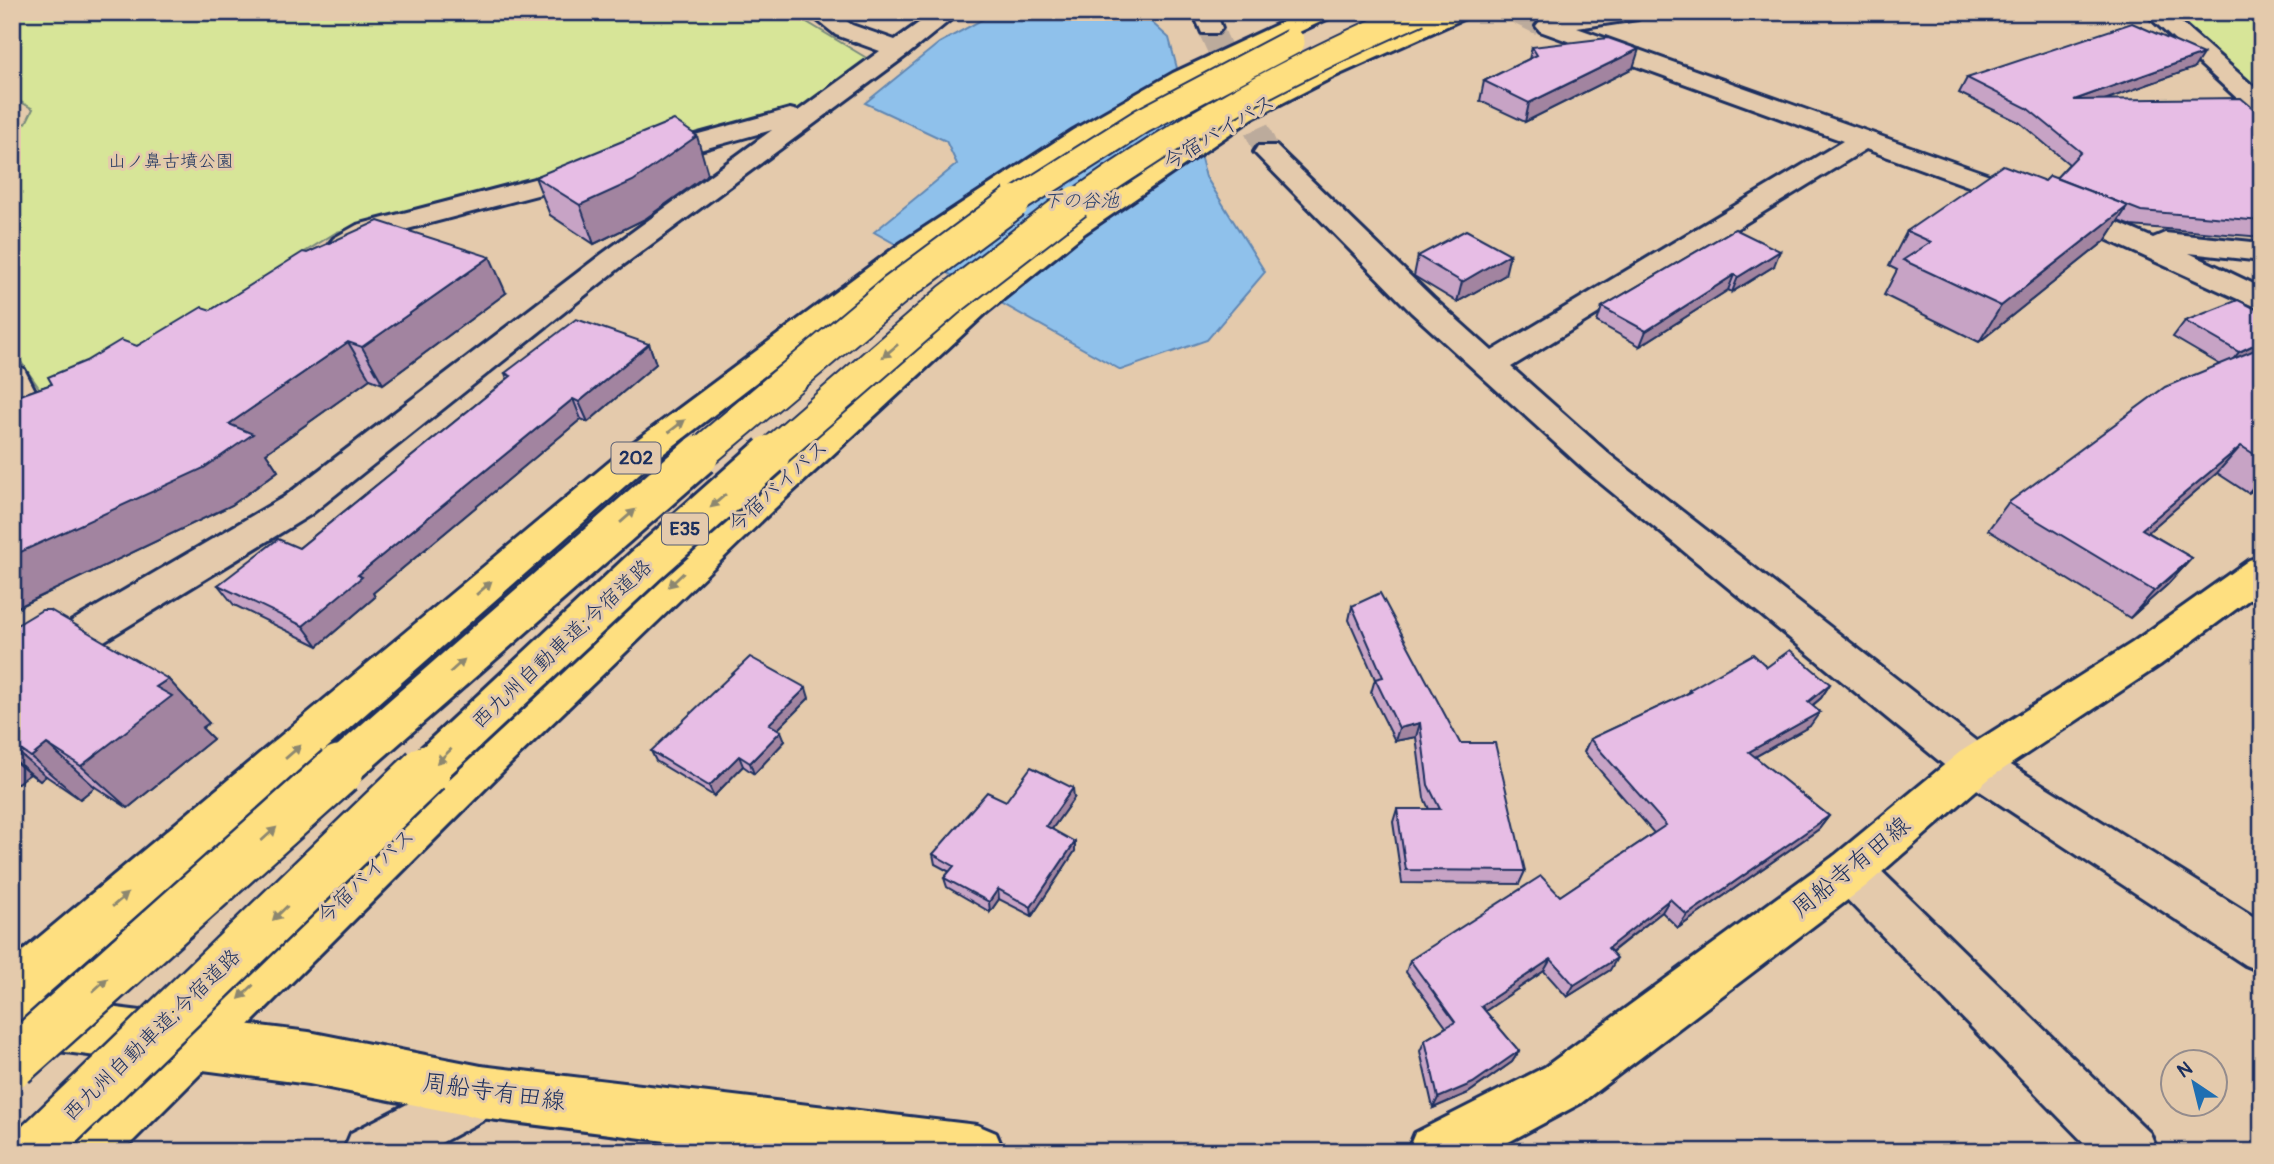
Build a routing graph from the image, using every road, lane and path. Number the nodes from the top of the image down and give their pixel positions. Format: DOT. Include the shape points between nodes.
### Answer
graph roads {
  1 [pos="818,12"];
  2 [pos="949,12"];
  3 [pos="1323,12"];
  4 [pos="1356,12"];
  5 [pos="1419,12"];
  6 [pos="1459,12"];
  7 [pos="1638,12"];
  8 [pos="2155,12"];
  9 [pos="899,50"];
  10 [pos="820,106"];
  11 [pos="2262,108"];
  12 [pos="1864,139"];
  13 [pos="1267,152"];
  14 [pos="2132,239"];
  15 [pos="2262,252"];
  16 [pos="319,258"];
  17 [pos="2262,301"];
  18 [pos="1490,366"];
  19 [pos="12,376"];
  20 [pos="81,394"];
  21 [pos="23,426"];
  22 [pos="2262,569"];
  23 [pos="12,676"];
  24 [pos="1975,765"];
  25 [pos="1850,872"];
  26 [pos="2262,949"];
  27 [pos="12,992"];
  28 [pos="12,1020"];
  29 [pos="194,1042"];
  30 [pos="12,1063"];
  31 [pos="481,1092"];
  32 [pos="31,1152"];
  33 [pos="84,1152"];
  34 [pos="370,1152"];
  35 [pos="977,1152"];
  36 [pos="1434,1152"];
  37 [pos="2131,1152"];
  1 -- 9 [label="street" via="844,30"];
  2 -- 9 [label="street"];
  27 -- 3 [label="main road, 202, one-way" via="638,456 900,257 1082,136 1182,78"];
  30 -- 4 [label="main road, E35, one-way, bridge" via="574,562 798,370 941,256 1051,177 1150,115"];
  5 -- 32 [label="main road, 西九州自動車道;今宿道路 / E35, one-way, bridge" via="1268,82 1178,132 1083,195 981,275 626,581"];
  6 -- 29 [label="main road, 今宿バイパス, one-way" via="1322,72 1244,113 1075,227 974,307 762,499"];
  7 -- 12 [label="street" via="1548,26"];
  8 -- 11 [label="street"];
  9 -- 10 [label="street"];
  10 -- 16 [label="street" via="775,123 367,231"];
  10 -- 23 [label="street" via="612,260 297,506"];
  12 -- 14 [label="street"];
  12 -- 18 [label="street"];
  13 -- 18 [label="street"];
  14 -- 15 [label="street"];
  14 -- 17 [label="street"];
  18 -- 24 [label="street" via="1598,463"];
  19 -- 21 [label="street"];
  20 -- 21 [label="street"];
  22 -- 24 [label="main road, 周船寺有田線" via="2146,654"];
  24 -- 25 [label="main road, 周船寺有田線"];
  24 -- 26 [label="street"];
  25 -- 36 [label="main road, 周船寺有田線" via="1563,1085"];
  25 -- 37 [label="street"];
  28 -- 29 [label="main road, 周船寺有田線"];
  29 -- 31 [label="main road, 周船寺有田線" via="309,1058"];
  29 -- 33 [label="main road, 今宿バイパス"];
  31 -- 34 [label="street"];
  31 -- 35 [label="main road, 周船寺有田線"];
}
